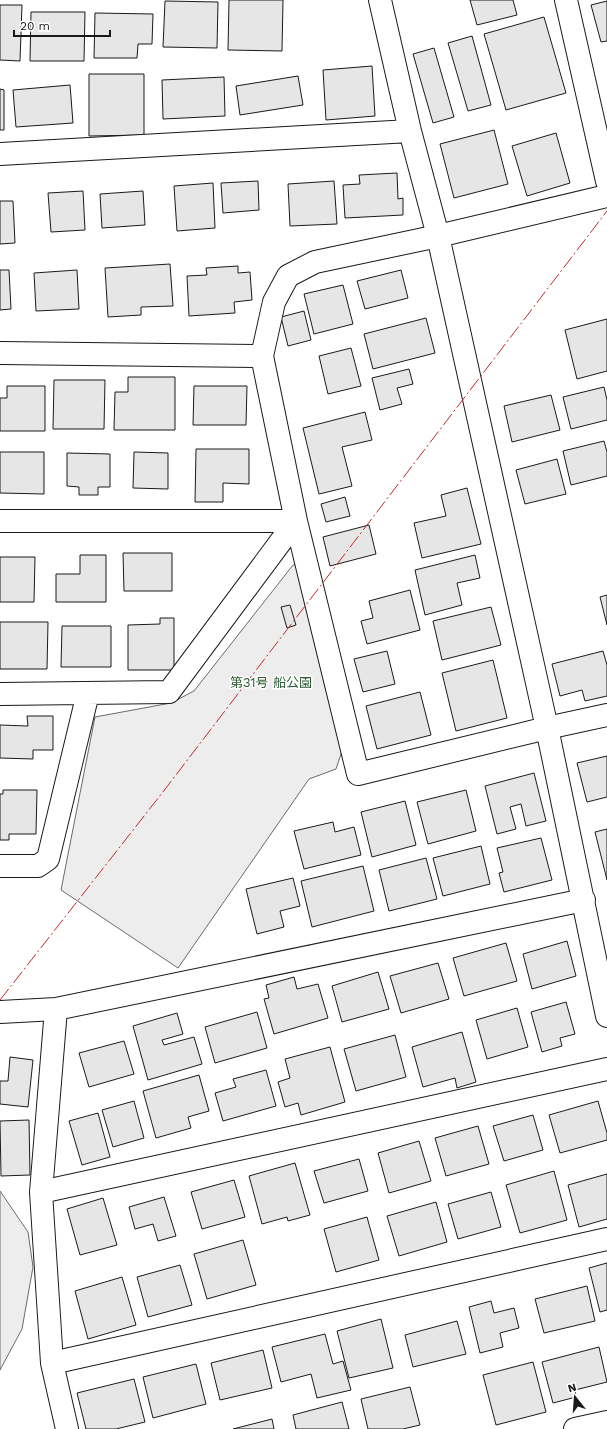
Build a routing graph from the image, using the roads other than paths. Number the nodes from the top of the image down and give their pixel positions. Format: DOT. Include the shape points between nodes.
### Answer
graph roads {
  1 [pos="380,0"];
  2 [pos="566,0"];
  3 [pos="410,131"];
  4 [pos="0,154"];
  5 [pos="607,181"];
  6 [pos="607,196"];
  7 [pos="438,236"];
  8 [pos="0,352"];
  9 [pos="262,356"];
  10 [pos="0,521"];
  11 [pos="296,521"];
  12 [pos="88,693"];
  13 [pos="0,694"];
  14 [pos="607,715"];
  15 [pos="546,728"];
  16 [pos="0,866"];
  17 [pos="584,900"];
  18 [pos="56,1009"];
  19 [pos="0,1012"];
  20 [pos="607,1016"];
  21 [pos="607,1069"];
  22 [pos="41,1192"];
  23 [pos="607,1239"];
  24 [pos="52,1363"];
  25 [pos="607,1422"];
  26 [pos="67,1429"];
  27 [pos="575,1429"];
  1 -- 3 [label="street"];
  2 -- 5 [label="street"];
  3 -- 4 [label="street"];
  3 -- 7 [label="street"];
  6 -- 7 [label="street"];
  7 -- 9 [label="street" via="315,262 288,276 274,302"];
  7 -- 15 [label="street"];
  8 -- 9 [label="street"];
  9 -- 11 [label="street"];
  10 -- 11 [label="street"];
  11 -- 12 [label="street" via="169,692"];
  11 -- 15 [label="street" via="358,774"];
  12 -- 13 [label="street"];
  12 -- 16 [label="street" via="48,859 38,866"];
  14 -- 15 [label="street"];
  15 -- 17 [label="street"];
  17 -- 18 [label="street"];
  17 -- 20 [label="street"];
  18 -- 19 [label="street"];
  18 -- 22 [label="street"];
  21 -- 22 [label="street"];
  22 -- 24 [label="street"];
  23 -- 24 [label="street"];
  24 -- 26 [label="street"];
  25 -- 27 [label="street"];
}
